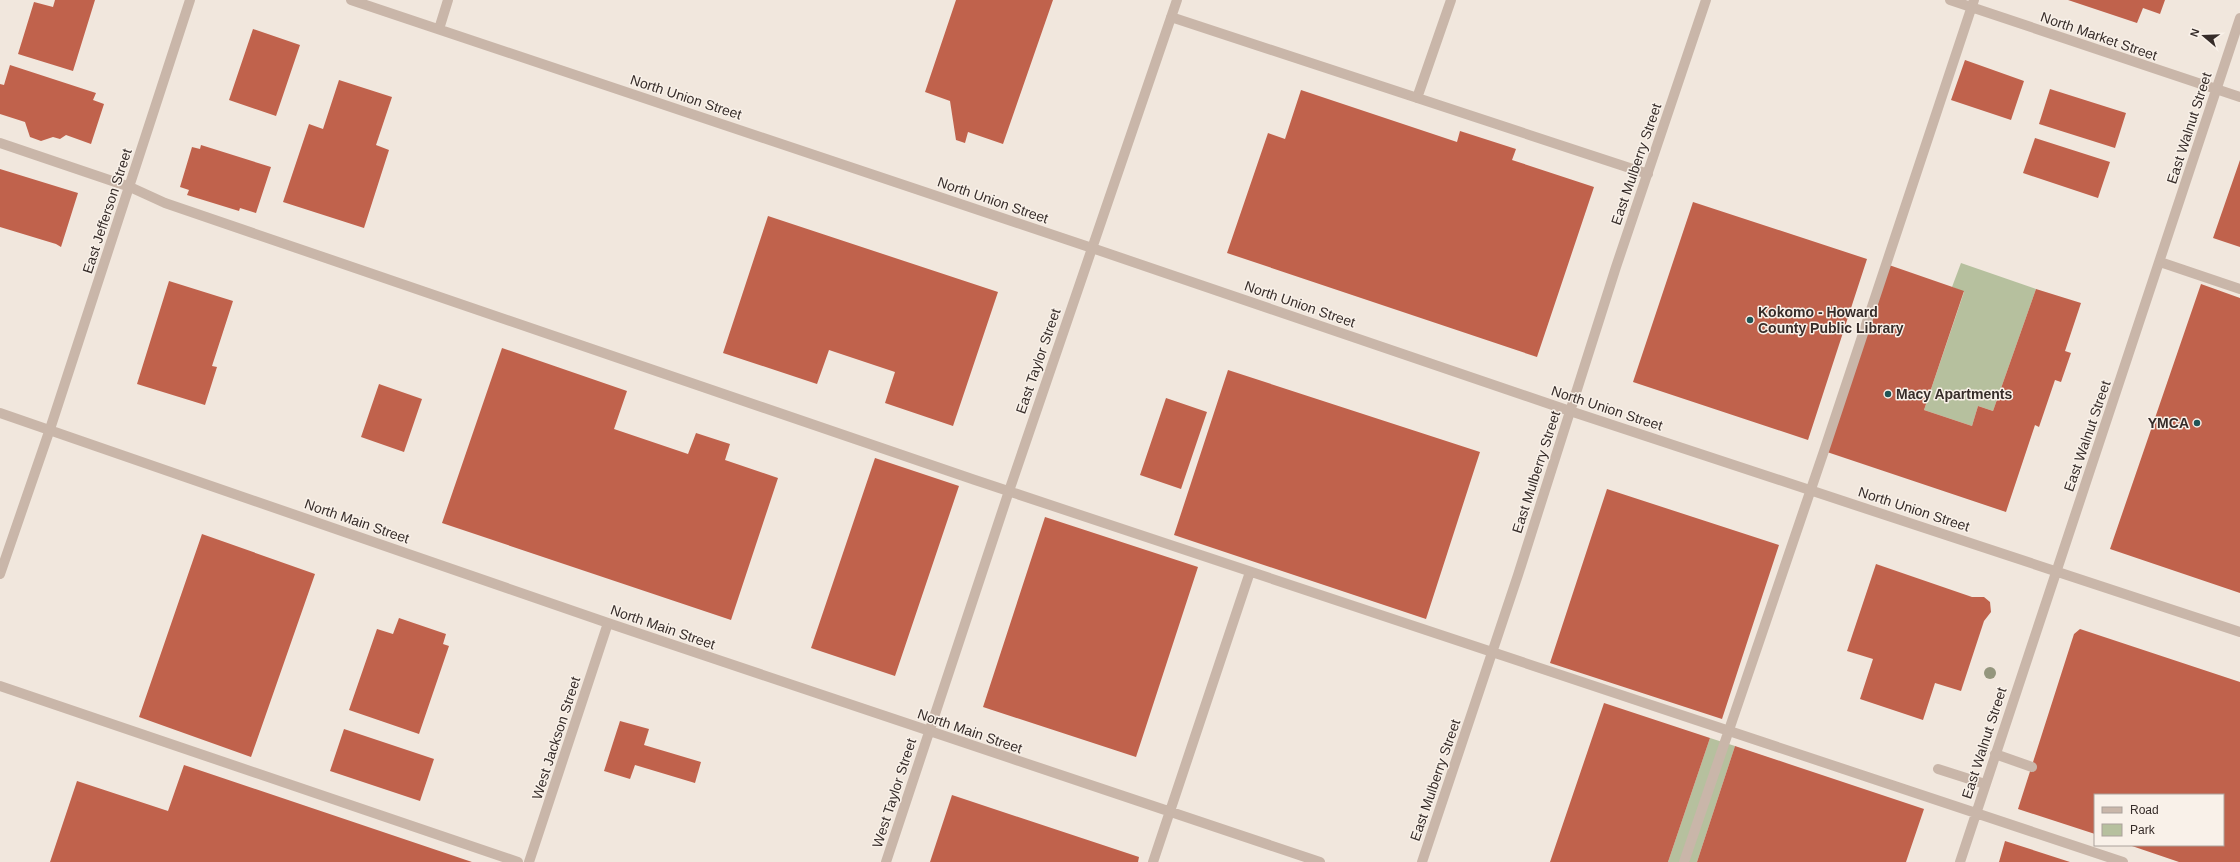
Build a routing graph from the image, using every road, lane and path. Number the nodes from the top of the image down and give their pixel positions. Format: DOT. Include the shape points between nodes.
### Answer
graph roads {
  1 [pos="190,0"];
  2 [pos="351,0"];
  3 [pos="448,0"];
  4 [pos="1177,0"];
  5 [pos="1451,0"];
  6 [pos="1706,0"];
  7 [pos="1950,0"];
  8 [pos="1973,4"];
  9 [pos="1171,17"];
  10 [pos="2240,18"];
  11 [pos="439,29"];
  12 [pos="2216,90"];
  13 [pos="2240,97"];
  14 [pos="1417,98"];
  15 [pos="0,144"];
  16 [pos="1648,174"];
  17 [pos="130,187"];
  18 [pos="1092,248"];
  19 [pos="2160,262"];
  20 [pos="2240,289"];
  21 [pos="1570,411"];
  22 [pos="0,413"];
  23 [pos="50,429"];
  24 [pos="1811,490"];
  25 [pos="1009,491"];
  26 [pos="2055,570"];
  27 [pos="1250,572"];
  28 [pos="0,574"];
  29 [pos="608,623"];
  30 [pos="2240,632"];
  31 [pos="1492,653"];
  32 [pos="0,686"];
  33 [pos="1729,731"];
  34 [pos="929,732"];
  35 [pos="1995,754"];
  36 [pos="2032,767"];
  37 [pos="1938,769"];
  38 [pos="1985,784"];
  39 [pos="1169,812"];
  40 [pos="1976,813"];
  41 [pos="518,862"];
  42 [pos="529,862"];
  43 [pos="886,862"];
  44 [pos="1152,862"];
  45 [pos="1320,862"];
  46 [pos="1422,862"];
  47 [pos="1684,862"];
  48 [pos="1960,862"];
  49 [pos="2123,862"];
  1 -- 17 [label="street, East Jefferson Street"];
  2 -- 11 [label="street, North Union Street"];
  3 -- 11 [label="street"];
  4 -- 9 [label="street, East Taylor Street"];
  5 -- 14 [label="street"];
  6 -- 16 [label="street, East Mulberry Street"];
  7 -- 8 [label="street, North Market Street"];
  8 -- 12 [label="street, North Market Street"];
  8 -- 24 [label="street"];
  9 -- 14 [label="street"];
  9 -- 18 [label="street, East Taylor Street"];
  10 -- 12 [label="street, East Walnut Street"];
  11 -- 18 [label="street, North Union Street"];
  12 -- 13 [label="street, North Market Street"];
  12 -- 19 [label="street, East Walnut Street"];
  14 -- 16 [label="street"];
  15 -- 17 [label="street"];
  16 -- 21 [label="street, East Mulberry Street"];
  17 -- 23 [label="street, East Jefferson Street"];
  17 -- 25 [label="street" via="173,205"];
  18 -- 21 [label="street, North Union Street"];
  18 -- 25 [label="street, East Taylor Street"];
  19 -- 20 [label="street"];
  19 -- 26 [label="street, East Walnut Street"];
  21 -- 24 [label="street, North Union Street"];
  21 -- 31 [label="street, East Mulberry Street"];
  22 -- 23 [label="street, North Main Street"];
  23 -- 28 [label="street, East Jefferson Street"];
  23 -- 29 [label="street, North Main Street"];
  24 -- 26 [label="street, North Union Street"];
  24 -- 33 [label="street"];
  25 -- 27 [label="street"];
  25 -- 34 [label="street, East Taylor Street"];
  26 -- 30 [label="street, North Union Street"];
  26 -- 35 [label="street, East Walnut Street"];
  27 -- 31 [label="street"];
  27 -- 39 [label="street"];
  29 -- 34 [label="street, North Main Street"];
  29 -- 42 [label="street, West Jackson Street"];
  31 -- 33 [label="street"];
  31 -- 46 [label="street, East Mulberry Street"];
  32 -- 41 [label="street"];
  33 -- 40 [label="street"];
  33 -- 47 [label="street"];
  34 -- 39 [label="street, North Main Street"];
  34 -- 43 [label="street, West Taylor Street"];
  35 -- 36 [label="street"];
  35 -- 38 [label="street, East Walnut Street"];
  37 -- 38 [label="street"];
  38 -- 40 [label="street, East Walnut Street"];
  39 -- 44 [label="street"];
  39 -- 45 [label="street, North Main Street"];
  40 -- 48 [label="street, East Walnut Street"];
  40 -- 49 [label="street"];
}
